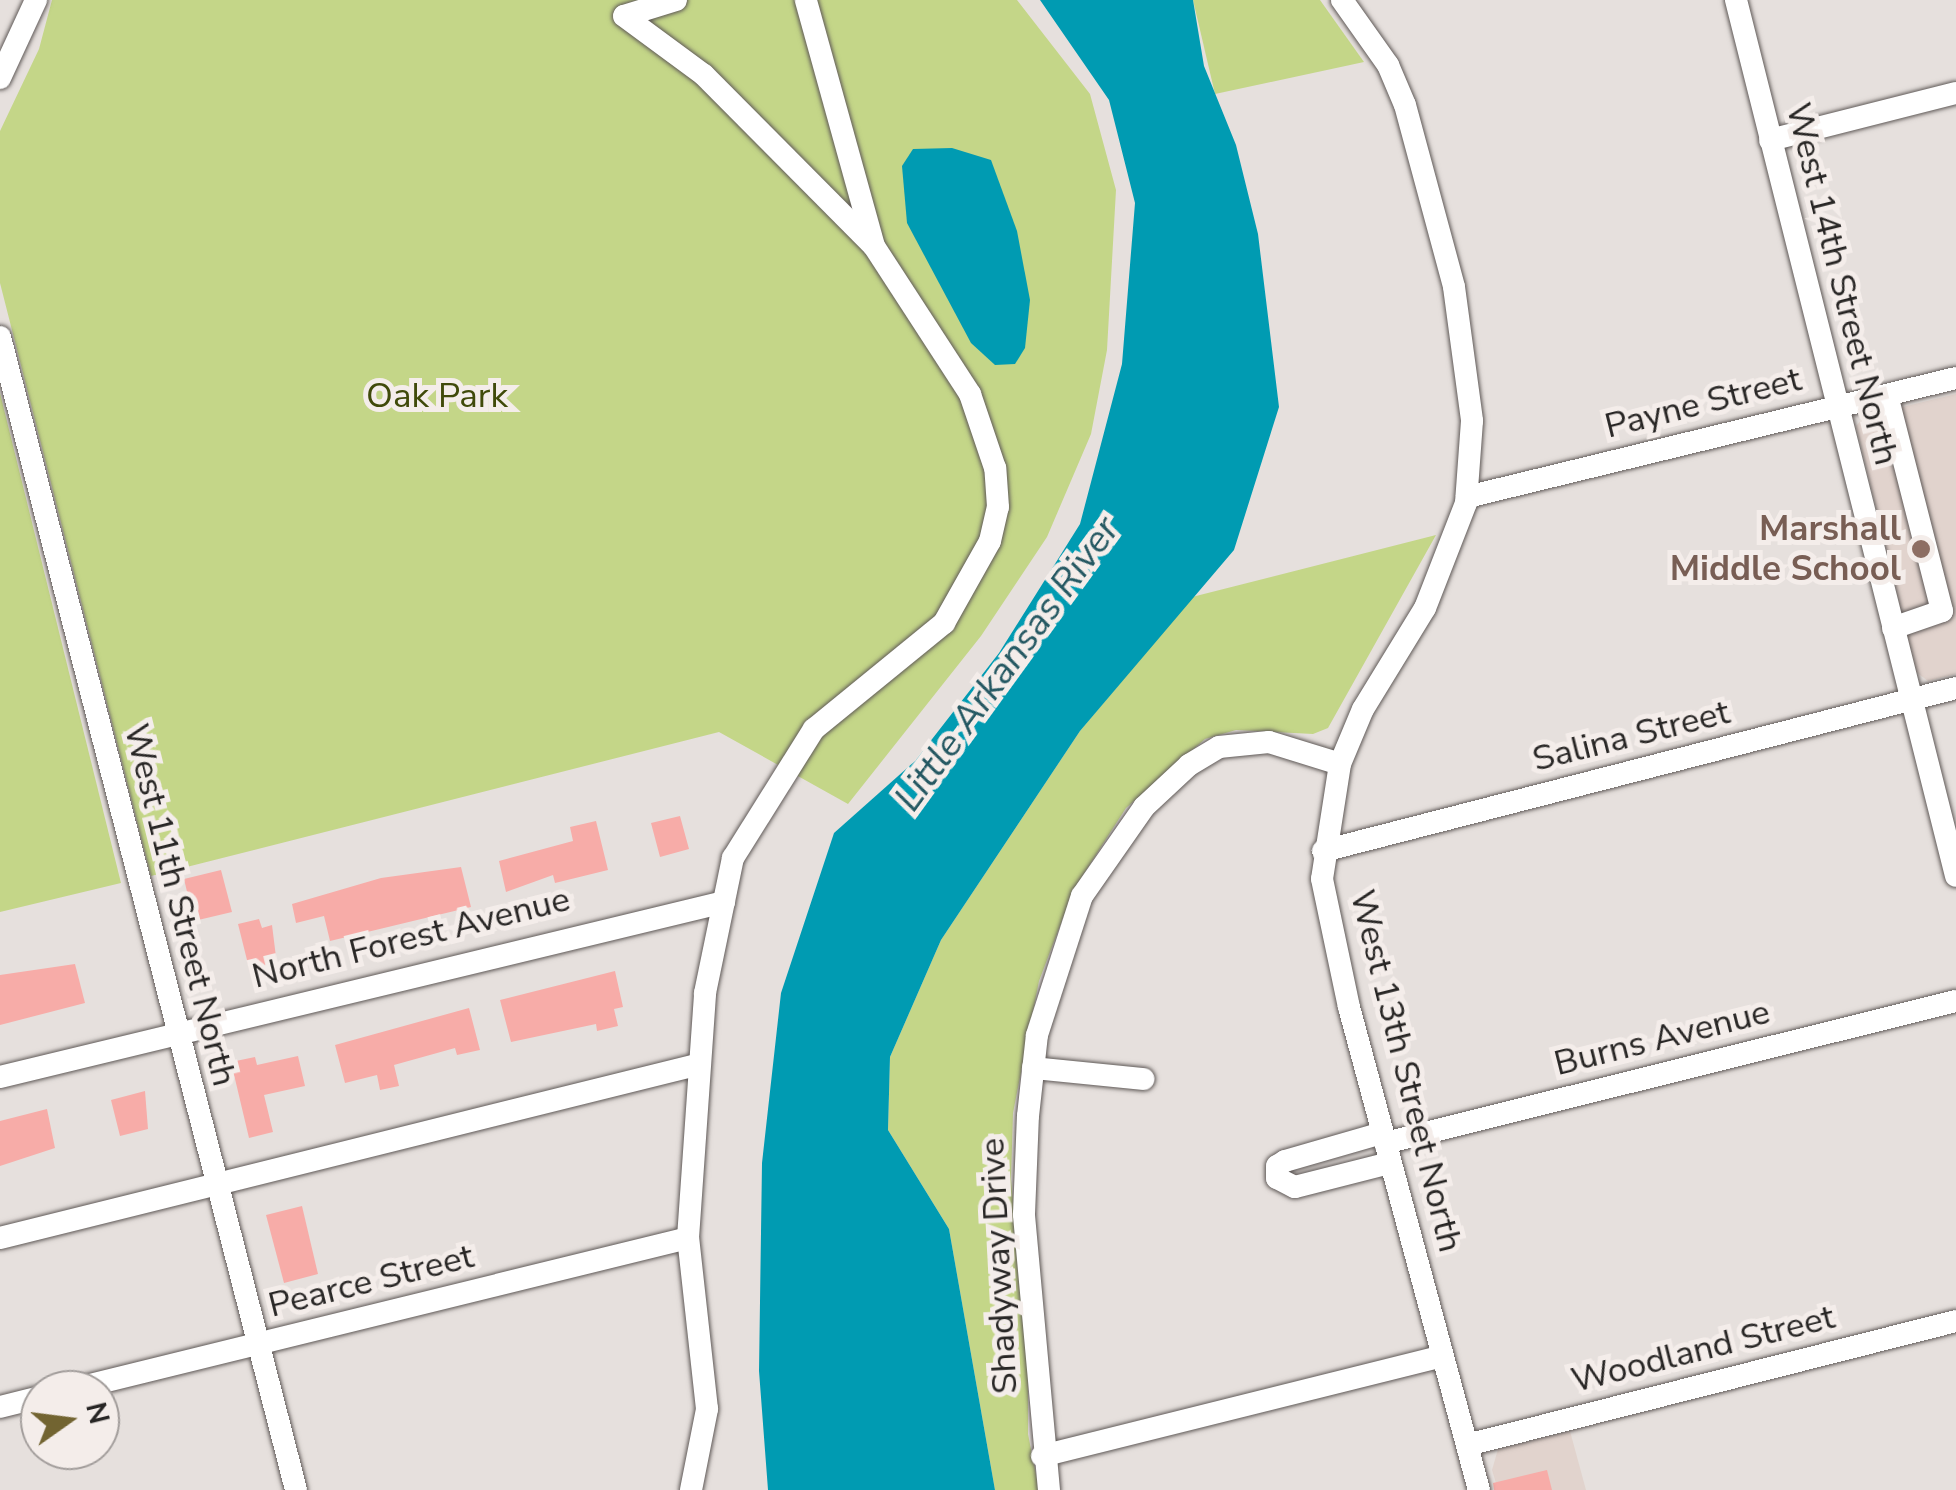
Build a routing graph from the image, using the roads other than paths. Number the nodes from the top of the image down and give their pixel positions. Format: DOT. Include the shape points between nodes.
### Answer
graph roads {
  1 [pos="36,0"];
  2 [pos="676,0"];
  3 [pos="806,0"];
  4 [pos="1342,0"];
  5 [pos="1736,0"];
  6 [pos="0,78"];
  7 [pos="1956,93"];
  8 [pos="1770,140"];
  9 [pos="874,246"];
  10 [pos="0,337"];
  11 [pos="1956,378"];
  12 [pos="1887,394"];
  13 [pos="1837,407"];
  14 [pos="1467,497"];
  15 [pos="1893,628"];
  16 [pos="1956,688"];
  17 [pos="1911,700"];
  18 [pos="1340,764"];
  19 [pos="1323,851"];
  20 [pos="1956,876"];
  21 [pos="724,902"];
  22 [pos="1956,1001"];
  23 [pos="176,1032"];
  24 [pos="700,1064"];
  25 [pos="1033,1068"];
  26 [pos="0,1077"];
  27 [pos="1143,1080"];
  28 [pos="1386,1146"];
  29 [pos="216,1186"];
  30 [pos="0,1238"];
  31 [pos="688,1238"];
  32 [pos="1956,1321"];
  33 [pos="258,1345"];
  34 [pos="1442,1356"];
  35 [pos="120,1378"];
  36 [pos="1466,1445"];
  37 [pos="1042,1456"];
  38 [pos="296,1490"];
  39 [pos="691,1490"];
  40 [pos="1049,1490"];
  41 [pos="1479,1490"];
  1 -- 6 [label="street"];
  2 -- 9 [label="street" via="624,16 704,75"];
  3 -- 9 [label="street"];
  4 -- 14 [label="street, West 13th Street North" via="1388,65 1405,105 1454,286 1472,421"];
  5 -- 8 [label="street, West 14th Street North"];
  7 -- 8 [label="street"];
  8 -- 13 [label="street, West 14th Street North"];
  9 -- 21 [label="street" via="970,394 995,468 998,507 990,541 944,622 814,729 784,771 733,858"];
  10 -- 23 [label="street, West 11th Street North"];
  11 -- 12 [label="street, Payne Street"];
  12 -- 13 [label="street, Payne Street"];
  12 -- 15 [label="street" via="1942,612"];
  13 -- 14 [label="street, Payne Street"];
  13 -- 15 [label="street, West 14th Street North"];
  14 -- 18 [label="street, West 13th Street North" via="1425,608 1363,709"];
  15 -- 17 [label="street, West 14th Street North"];
  16 -- 17 [label="street, Salina Street"];
  17 -- 19 [label="street, Salina Street"];
  17 -- 20 [label="street, West 14th Street North"];
  18 -- 19 [label="street, West 13th Street North"];
  18 -- 25 [label="street, Shadyway Drive" via="1269,742 1220,747 1189,765 1144,807 1082,896 1037,1035"];
  19 -- 28 [label="street, West 13th Street North" via="1330,933"];
  21 -- 23 [label="street, North Forest Avenue"];
  21 -- 24 [label="street" via="705,993"];
  22 -- 28 [label="street, Burns Avenue"];
  23 -- 26 [label="street, North Forest Avenue"];
  23 -- 29 [label="street, West 11th Street North"];
  24 -- 29 [label="street"];
  24 -- 31 [label="street"];
  25 -- 27 [label="street"];
  25 -- 37 [label="street, Shadyway Drive" via="1024,1214"];
  28 -- 34 [label="street, West 13th Street North"];
  29 -- 30 [label="street"];
  29 -- 33 [label="street, West 11th Street North"];
  31 -- 33 [label="street, Pearce Street"];
  31 -- 39 [label="street" via="707,1409"];
  32 -- 36 [label="street, Woodland Street"];
  33 -- 35 [label="street, Pearce Street"];
  33 -- 38 [label="street, West 11th Street North"];
  34 -- 36 [label="street, West 13th Street North"];
  34 -- 37 [label="street"];
  36 -- 41 [label="street, West 13th Street North"];
  37 -- 40 [label="street, Shadyway Drive"];
}
